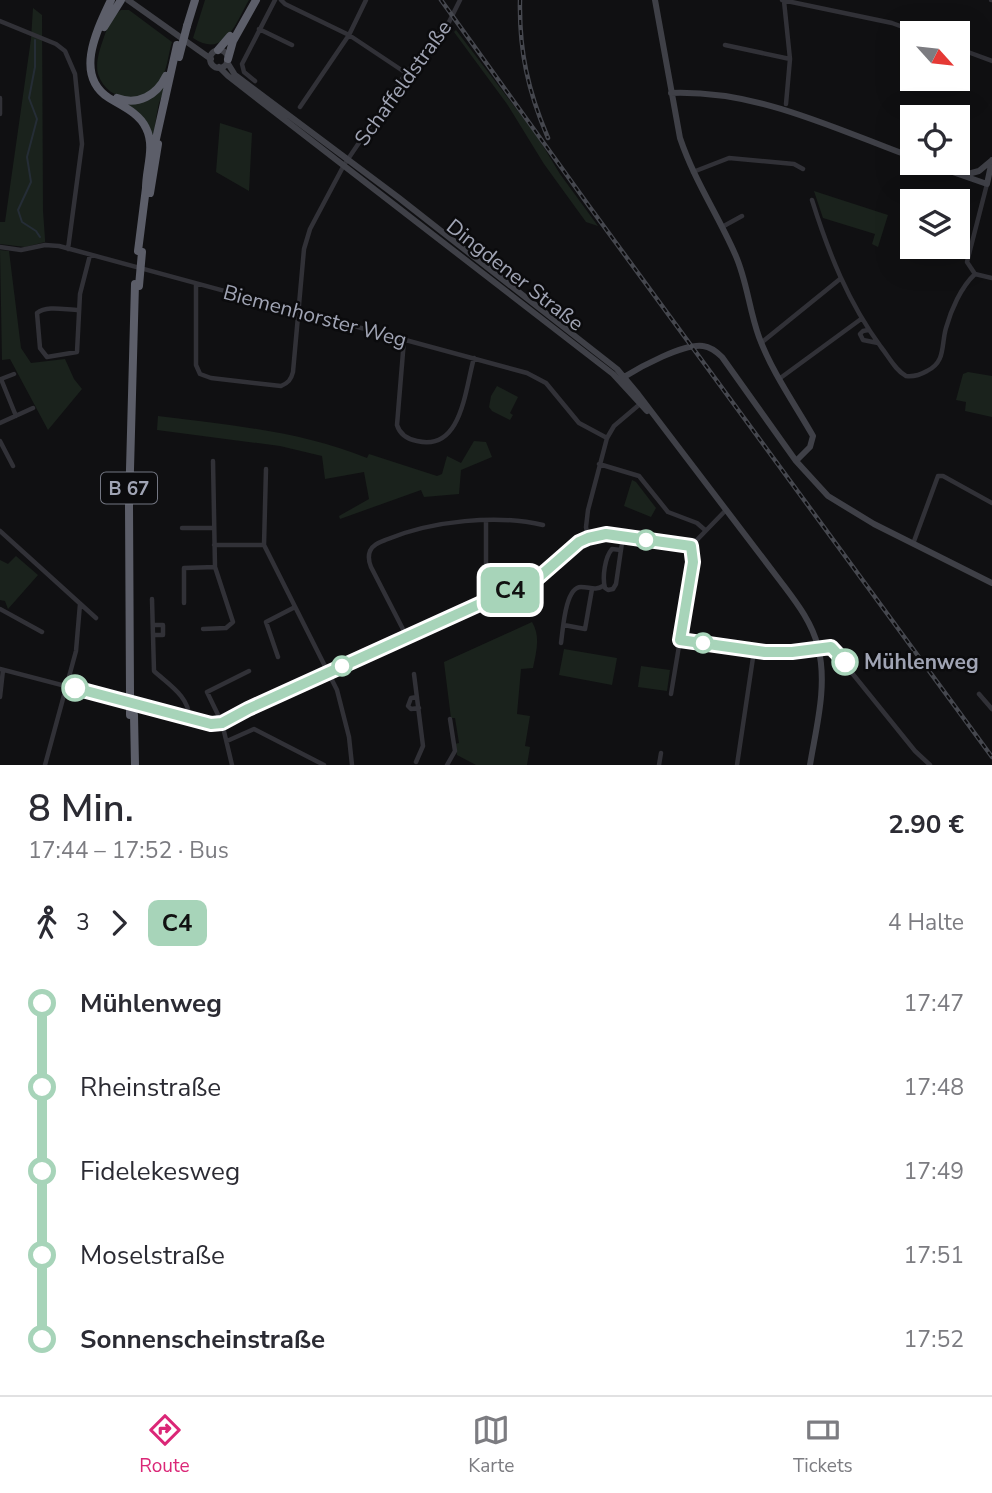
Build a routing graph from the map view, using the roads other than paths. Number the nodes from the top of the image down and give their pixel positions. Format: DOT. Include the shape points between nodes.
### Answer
graph roads {
  1 [pos="111,0"];
  2 [pos="121,0"];
  3 [pos="128,0"];
  4 [pos="193,0"];
  5 [pos="253,0"];
  6 [pos="275,0"];
  7 [pos="281,0"];
  8 [pos="366,0"];
  9 [pos="460,0"];
  10 [pos="655,0"];
  11 [pos="783,0"];
  12 [pos="0,22"];
  13 [pos="900,26"];
  14 [pos="259,29"];
  15 [pos="349,35"];
  16 [pos="292,45"];
  17 [pos="725,45"];
  18 [pos="176,52"];
  19 [pos="970,53"];
  20 [pos="214,54"];
  21 [pos="790,59"];
  22 [pos="227,60"];
  23 [pos="992,61"];
  24 [pos="219,67"];
  25 [pos="406,73"];
  26 [pos="255,81"];
  27 [pos="671,93"];
  28 [pos="0,98"];
  29 [pos="786,104"];
  30 [pos="300,107"];
  31 [pos="0,114"];
  32 [pos="900,152"];
  33 [pos="992,160"];
  34 [pos="346,162"];
  35 [pos="803,169"];
  36 [pos="692,172"];
  37 [pos="970,173"];
  38 [pos="962,175"];
  39 [pos="987,184"];
  40 [pos="146,191"];
  41 [pos="389,200"];
  42 [pos="812,200"];
  43 [pos="742,216"];
  44 [pos="425,219"];
  45 [pos="721,227"];
  46 [pos="0,247"];
  47 [pos="68,248"];
  48 [pos="140,252"];
  49 [pos="90,255"];
  50 [pos="975,274"];
  51 [pos="992,278"];
  52 [pos="840,279"];
  53 [pos="197,285"];
  54 [pos="79,310"];
  55 [pos="298,311"];
  56 [pos="861,319"];
  57 [pos="869,330"];
  58 [pos="404,340"];
  59 [pos="761,343"];
  60 [pos="878,343"];
  61 [pos="474,358"];
  62 [pos="14,374"];
  63 [pos="1,379"];
  64 [pos="622,379"];
  65 [pos="779,379"];
  66 [pos="640,404"];
  67 [pos="33,408"];
  68 [pos="16,416"];
  69 [pos="0,423"];
  70 [pos="661,425"];
  71 [pos="607,438"];
  72 [pos="0,441"];
  73 [pos="213,461"];
  74 [pos="796,461"];
  75 [pos="600,464"];
  76 [pos="13,466"];
  77 [pos="265,469"];
  78 [pos="992,503"];
  79 [pos="726,510"];
  80 [pos="486,521"];
  81 [pos="543,525"];
  82 [pos="182,528"];
  83 [pos="214,528"];
  84 [pos="705,530"];
  85 [pos="0,531"];
  86 [pos="623,537"];
  87 [pos="588,538"];
  88 [pos="913,544"];
  89 [pos="214,545"];
  90 [pos="264,545"];
  91 [pos="691,546"];
  92 [pos="621,550"];
  93 [pos="215,567"];
  94 [pos="992,583"];
  95 [pos="603,586"];
  96 [pos="592,589"];
  97 [pos="496,597"];
  98 [pos="152,599"];
  99 [pos="184,603"];
  100 [pos="80,604"];
  101 [pos="295,607"];
  102 [pos="0,609"];
  103 [pos="96,618"];
  104 [pos="153,625"];
  105 [pos="564,625"];
  106 [pos="203,629"];
  107 [pos="42,632"];
  108 [pos="153,635"];
  109 [pos="407,637"];
  110 [pos="680,640"];
  111 [pos="561,643"];
  112 [pos="818,647"];
  113 [pos="754,651"];
  114 [pos="278,657"];
  115 [pos="1,670"];
  116 [pos="249,671"];
  117 [pos="328,673"];
  118 [pos="414,674"];
  119 [pos="66,686"];
  120 [pos="671,694"];
  121 [pos="979,694"];
  122 [pos="0,697"];
  123 [pos="417,697"];
  124 [pos="419,708"];
  125 [pos="992,709"];
  126 [pos="189,718"];
  127 [pos="450,719"];
  128 [pos="222,723"];
  129 [pos="227,741"];
  130 [pos="662,753"];
  131 [pos="415,764"];
  132 [pos="45,765"];
  133 [pos="133,765"];
  134 [pos="232,765"];
  135 [pos="324,765"];
  136 [pos="352,765"];
  137 [pos="447,765"];
  138 [pos="659,765"];
  139 [pos="737,765"];
  140 [pos="810,765"];
  141 [pos="930,765"];
  1 -- 40 [label="highway" via="93,45 91,71 102,93 133,112 147,129"];
  2 -- 18 [label="highway" via="106,22 94,58 95,75 103,90 123,101 149,96 162,83"];
  3 -- 20 [label="main road, Dingdener Straße" via="193,47"];
  4 -- 18 [label="highway, B 67, bridge"];
  5 -- 20 [label="highway"];
  5 -- 22 [label="highway"];
  6 -- 14 [label="street"];
  7 -- 15 [label="street"];
  8 -- 15 [label="street"];
  9 -- 25 [label="street, Schaffeldstraße" via="449,22"];
  10 -- 27 [label="main road"];
  11 -- 13 [label="street"];
  11 -- 21 [label="street"];
  12 -- 47 [label="street" via="56,44 65,51 75,74 82,144"];
  14 -- 16 [label="street"];
  14 -- 26 [label="street" via="242,64"];
  15 -- 25 [label="street"];
  15 -- 30 [label="street"];
  17 -- 21 [label="street"];
  18 -- 40 [label="highway, B 67"];
  18 -- 48 [label="highway, B 67"];
  19 -- 23 [label="street"];
  20 -- 22 [label="main road, Dingdener Straße" via="226,53"];
  20 -- 24 [label="main road, Dingdener Straße" via="214,65"];
  21 -- 29 [label="street"];
  22 -- 24 [label="main road"];
  22 -- 34 [label="main road, Dingdener Straße" via="235,75"];
  24 -- 34 [label="main road, Dingdener Straße"];
  25 -- 34 [label="street, Schaffeldstraße"];
  27 -- 32 [label="main road" via="764,103"];
  27 -- 36 [label="main road"];
  28 -- 31 [label="street"];
  33 -- 37 [label="main road"];
  33 -- 39 [label="main road"];
  34 -- 41 [label="main road, Dingdener Straße"];
  34 -- 44 [label="main road, Dingdener Straße"];
  34 -- 55 [label="street, Schaffeldstraße" via="310,229"];
  35 -- 36 [label="street" via="794,164 729,158"];
  36 -- 45 [label="main road"];
  38 -- 39 [label="main road"];
  39 -- 50 [label="street" via="967,262"];
  40 -- 48 [label="highway, B 67"];
  41 -- 44 [label="main road, Dingdener Straße" via="418,220"];
  41 -- 64 [label="main road, Dingdener Straße"];
  42 -- 52 [label="street"];
  43 -- 45 [label="street"];
  44 -- 64 [label="main road, Dingdener Straße" via="570,331"];
  45 -- 59 [label="main road" via="740,265"];
  46 -- 47 [label="street, Biemenhorster Weg"];
  47 -- 49 [label="street, Biemenhorster Weg"];
  48 -- 133 [label="highway, B 67, bridge" via="133,505"];
  49 -- 53 [label="street, Biemenhorster Weg"];
  49 -- 54 [label="street"];
  50 -- 51 [label="street"];
  50 -- 60 [label="street" via="953,308 941,358 933,368 906,376"];
  52 -- 56 [label="street"];
  52 -- 59 [label="street"];
  53 -- 55 [label="street, Biemenhorster Weg"];
  53 -- 55 [label="street, Schaffeldstraße" via="196,365 205,377 286,383 293,372"];
  54 -- 54 [label="street" via="77,352 47,357 40,348 37,313 52,308"];
  55 -- 58 [label="street, Biemenhorster Weg"];
  56 -- 57 [label="street"];
  56 -- 65 [label="street"];
  57 -- 60 [label="street"];
  57 -- 60 [label="street" via="860,334 863,340"];
  58 -- 61 [label="street, Biemenhorster Weg"];
  58 -- 61 [label="street" via="397,425 403,435 414,440 434,442 451,432"];
  59 -- 65 [label="main road"];
  61 -- 71 [label="street, Biemenhorster Weg" via="539,378 579,423"];
  62 -- 63 [label="street"];
  63 -- 68 [label="street"];
  64 -- 66 [label="main road"];
  64 -- 70 [label="main road"];
  64 -- 74 [label="main road" via="692,346 712,349"];
  65 -- 74 [label="main road" via="813,436 810,447"];
  66 -- 70 [label="main road"];
  66 -- 71 [label="street"];
  67 -- 68 [label="street"];
  68 -- 69 [label="street"];
  70 -- 79 [label="main road"];
  71 -- 75 [label="street"];
  72 -- 76 [label="street"];
  73 -- 83 [label="street"];
  74 -- 88 [label="main road" via="840,505"];
  75 -- 84 [label="street" via="639,476 668,512"];
  75 -- 87 [label="street" via="586,520"];
  77 -- 90 [label="street"];
  78 -- 88 [label="street" via="938,476"];
  79 -- 84 [label="street"];
  79 -- 112 [label="main road" via="804,614"];
  80 -- 81 [label="street"];
  80 -- 97 [label="street" via="486,565"];
  80 -- 109 [label="street" via="447,522 394,537 370,551 371,567"];
  82 -- 83 [label="street"];
  83 -- 89 [label="street"];
  84 -- 91 [label="street"];
  85 -- 100 [label="street"];
  86 -- 87 [label="street"];
  86 -- 91 [label="street"];
  86 -- 92 [label="street"];
  87 -- 97 [label="street" via="539,577"];
  88 -- 94 [label="main road"];
  89 -- 90 [label="street"];
  89 -- 93 [label="street"];
  90 -- 101 [label="street"];
  91 -- 110 [label="street" via="693,562"];
  92 -- 95 [label="street" via="608,554"];
  92 -- 95 [label="street" via="615,587 608,590"];
  93 -- 99 [label="street" via="184,568"];
  93 -- 106 [label="street" via="233,622 226,628"];
  95 -- 96 [label="street"];
  96 -- 105 [label="street" via="572,591"];
  96 -- 105 [label="street" via="585,629"];
  97 -- 109 [label="street"];
  98 -- 104 [label="street"];
  100 -- 103 [label="street"];
  100 -- 119 [label="street" via="79,638"];
  101 -- 114 [label="street" via="266,622"];
  101 -- 117 [label="street"];
  102 -- 107 [label="street"];
  104 -- 108 [label="street"];
  104 -- 108 [label="street" via="163,625 163,635"];
  105 -- 111 [label="street"];
  108 -- 126 [label="street" via="154,671 182,697"];
  109 -- 117 [label="street"];
  110 -- 113 [label="street"];
  110 -- 120 [label="street"];
  112 -- 113 [label="street"];
  112 -- 140 [label="main road" via="821,685"];
  112 -- 141 [label="street" via="836,651"];
  113 -- 139 [label="street"];
  115 -- 119 [label="street"];
  115 -- 122 [label="street"];
  116 -- 128 [label="street" via="207,692"];
  117 -- 128 [label="street"];
  117 -- 136 [label="street" via="346,721"];
  118 -- 123 [label="street"];
  119 -- 126 [label="street"];
  119 -- 132 [label="street"];
  121 -- 125 [label="street"];
  123 -- 124 [label="street"];
  123 -- 124 [label="street" via="411,698 408,706"];
  124 -- 131 [label="street" via="423,746"];
  126 -- 128 [label="street"];
  127 -- 137 [label="street" via="455,751"];
  128 -- 129 [label="street"];
  129 -- 134 [label="street"];
  129 -- 135 [label="street" via="254,729"];
  130 -- 138 [label="street"];
}
